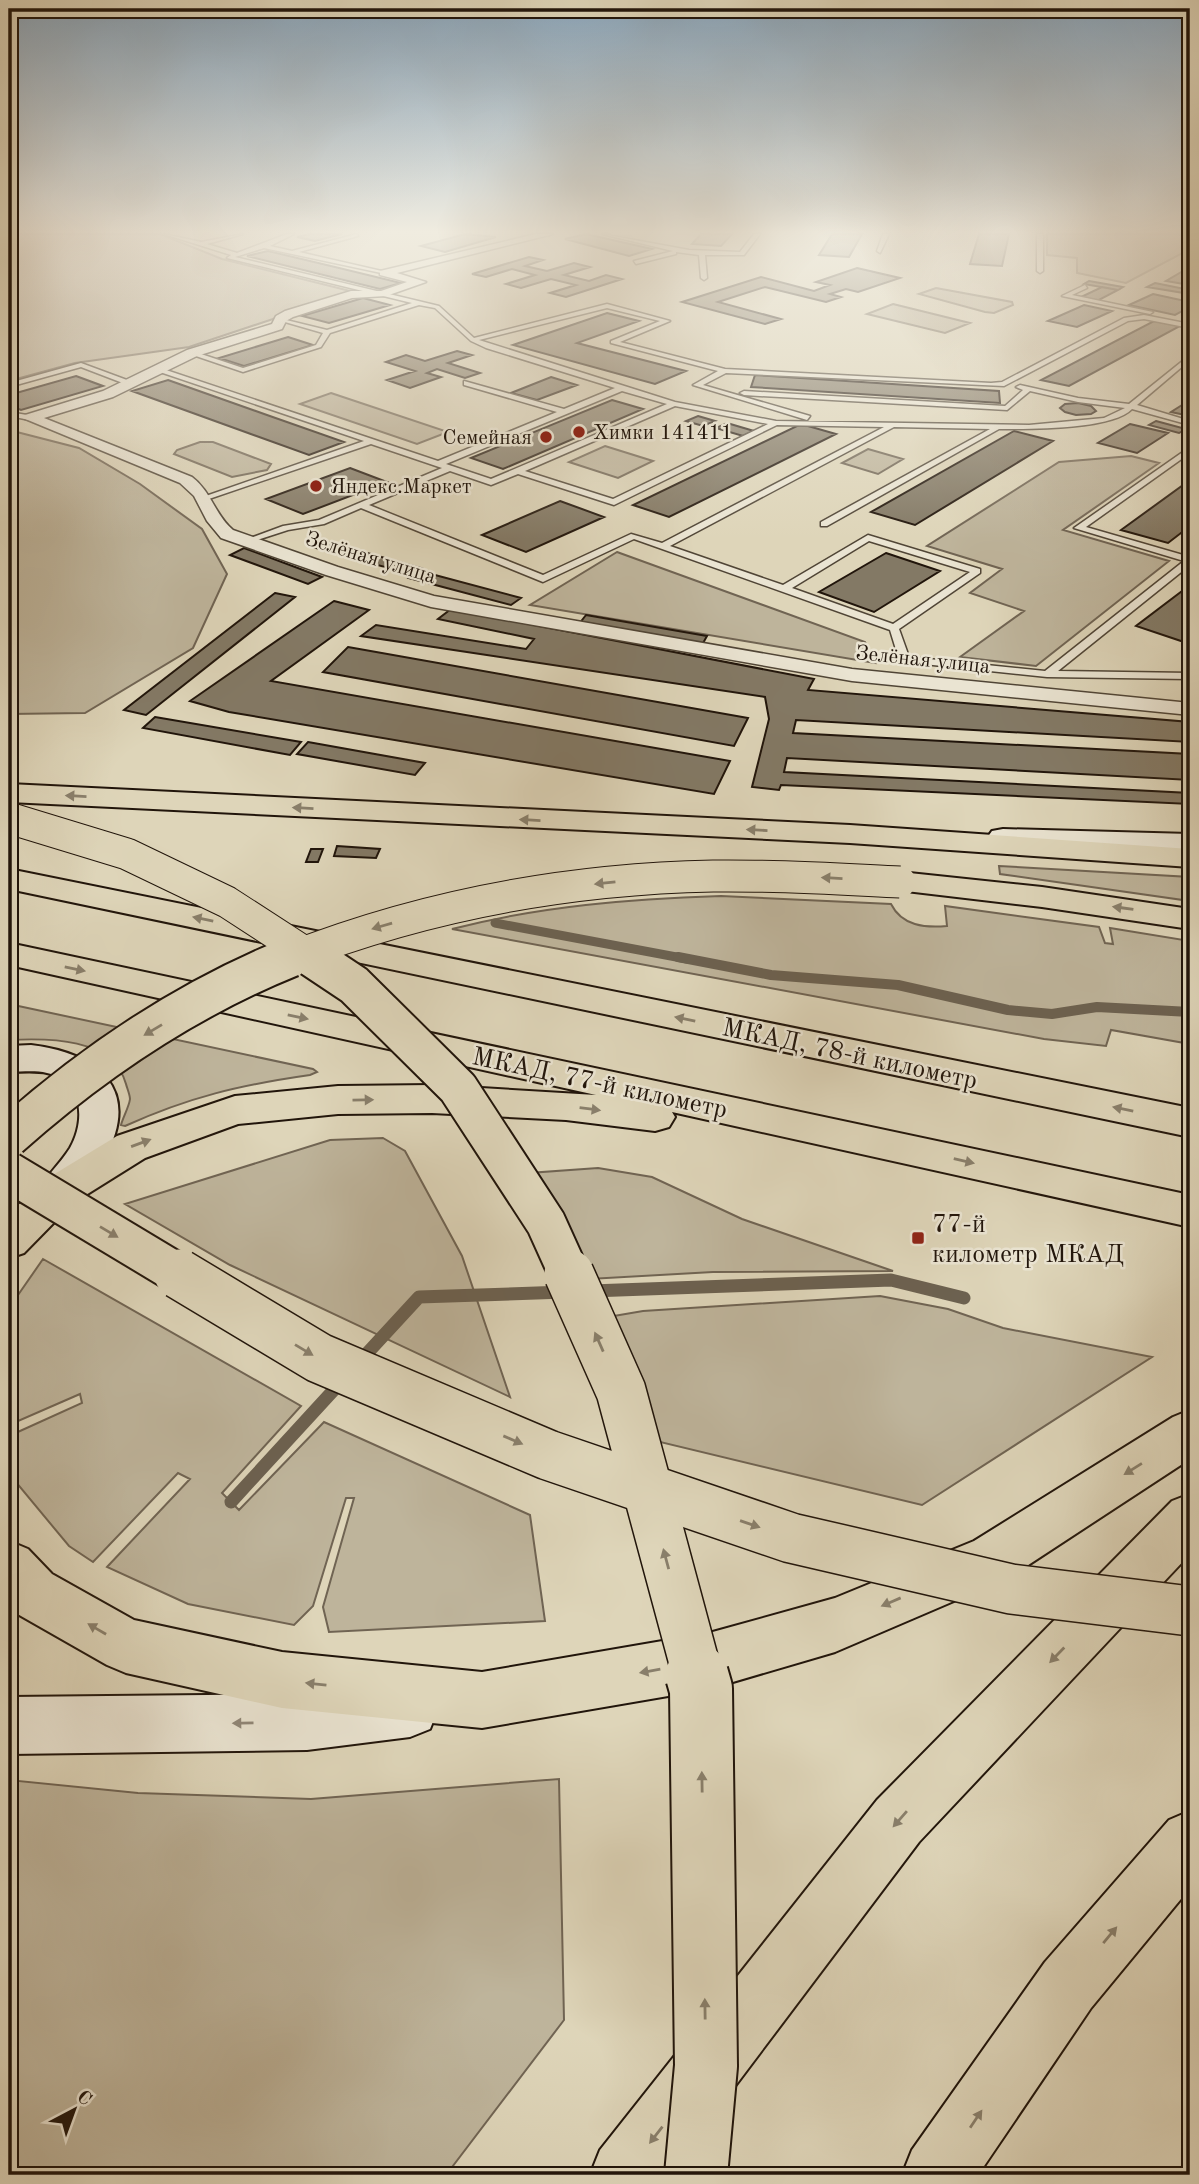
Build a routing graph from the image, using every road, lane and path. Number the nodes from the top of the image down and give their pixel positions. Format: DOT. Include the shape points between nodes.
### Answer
graph roads {
  1 [pos="249,336"];
  2 [pos="325,336"];
  3 [pos="469,336"];
  4 [pos="489,336"];
  5 [pos="629,336"];
  6 [pos="1094,336"];
  7 [pos="473,340"];
  8 [pos="192,353"];
  9 [pos="1190,357"];
  10 [pos="160,369"];
  11 [pos="725,371"];
  12 [pos="131,383"];
  13 [pos="467,383"];
  14 [pos="1004,384"];
  15 [pos="9,385"];
  16 [pos="622,388"];
  17 [pos="1028,389"];
  18 [pos="713,391"];
  19 [pos="674,404"];
  20 [pos="1130,407"];
  21 [pos="564,412"];
  22 [pos="9,414"];
  23 [pos="30,418"];
  24 [pos="776,423"];
  25 [pos="1190,423"];
  26 [pos="827,424"];
  27 [pos="892,426"];
  28 [pos="997,428"];
  29 [pos="372,441"];
  30 [pos="1190,449"];
  31 [pos="438,464"];
  32 [pos="450,468"];
  33 [pos="518,471"];
  34 [pos="206,499"];
  35 [pos="361,505"];
  36 [pos="824,524"];
  37 [pos="248,542"];
  38 [pos="663,546"];
  39 [pos="1190,560"];
  40 [pos="1185,571"];
  41 [pos="784,589"];
  42 [pos="894,628"];
  43 [pos="880,657"];
  44 [pos="905,660"];
  45 [pos="1046,674"];
  46 [pos="1190,676"];
  47 [pos="1190,709"];
  48 [pos="9,793"];
  49 [pos="9,818"];
  50 [pos="850,834"];
  51 [pos="1190,843"];
  52 [pos="1190,859"];
  53 [pos="9,879"];
  54 [pos="1190,919"];
  55 [pos="9,954"];
  56 [pos="9,1059"];
  57 [pos="1190,1123"];
  58 [pos="9,1138"];
  59 [pos="897,1146"];
  60 [pos="9,1172"];
  61 [pos="58,1192"];
  62 [pos="1190,1211"];
  63 [pos="9,1241"];
  64 [pos="1190,1433"];
  65 [pos="1190,1518"];
  66 [pos="9,1567"];
  67 [pos="1190,1611"];
  68 [pos="482,1700"];
  69 [pos="9,1726"];
  70 [pos="1190,1841"];
  71 [pos="625,2175"];
  72 [pos="696,2175"];
  73 [pos="937,2175"];
  1 -- 8 [label="street"];
  2 -- 8 [label="lane" via="319,346 243,370"];
  3 -- 7 [label="lane"];
  4 -- 7 [label="lane"];
  5 -- 11 [label="lane" via="613,342"];
  6 -- 14 [label="lane"];
  7 -- 16 [label="lane"];
  8 -- 10 [label="street"];
  9 -- 20 [label="lane"];
  10 -- 12 [label="street"];
  10 -- 29 [label="lane"];
  11 -- 14 [label="lane"];
  11 -- 18 [label="lane" via="697,385"];
  12 -- 15 [label="lane" via="81,365"];
  12 -- 23 [label="street"];
  13 -- 21 [label="lane"];
  14 -- 17 [label="lane"];
  16 -- 19 [label="lane"];
  16 -- 21 [label="lane"];
  17 -- 18 [label="lane" via="1007,408"];
  17 -- 20 [label="lane"];
  18 -- 26 [label="lane"];
  19 -- 24 [label="lane"];
  19 -- 33 [label="lane"];
  20 -- 25 [label="lane"];
  20 -- 28 [label="lane" via="1105,420"];
  21 -- 31 [label="lane"];
  22 -- 23 [label="lane"];
  23 -- 34 [label="street, Зелёная улица" via="186,481"];
  24 -- 26 [label="lane"];
  24 -- 33 [label="lane" via="614,502"];
  26 -- 27 [label="lane"];
  27 -- 28 [label="lane"];
  27 -- 38 [label="lane"];
  28 -- 36 [label="lane"];
  29 -- 31 [label="lane"];
  29 -- 34 [label="lane"];
  30 -- 39 [label="lane" via="1079,528"];
  31 -- 32 [label="lane"];
  32 -- 33 [label="lane" via="491,482"];
  32 -- 35 [label="lane"];
  34 -- 37 [label="street, Зелёная улица" via="216,526"];
  35 -- 37 [label="lane" via="321,522"];
  35 -- 38 [label="lane" via="543,579 634,536"];
  37 -- 47 [label="street, Зелёная улица" via="445,603 852,675"];
  38 -- 41 [label="lane"];
  39 -- 40 [label="lane"];
  40 -- 45 [label="lane"];
  41 -- 42 [label="lane"];
  41 -- 42 [label="lane" via="868,538 977,571"];
  42 -- 44 [label="lane"];
  43 -- 44 [label="lane"];
  44 -- 45 [label="lane"];
  45 -- 46 [label="lane"];
  50 -- 48 [label="main road, one-way"];
  72 -- 49 [label="main road, one-way, bridge" via="706,2066 701,1689 621,1391 546,1223 458,1088 354,985 227,902 140,860"];
  50 -- 51 [label="main road"];
  50 -- 52 [label="main road"];
  57 -- 53 [label="main road, МКАД, 78-й километр, one-way"];
  54 -- 58 [label="main road, one-way, bridge" via="1042,897 783,876 655,878 496,899 381,926 293,957 200,1002 115,1052"];
  55 -- 59 [label="main road, МКАД, 77-й километр, one-way"];
  56 -- 61 [label="main road" via="57,1060 80,1071 96,1089 101,1114 90,1148"];
  61 -- 59 [label="main road, one-way" via="131,1147 235,1110 338,1100 566,1106"];
  59 -- 62 [label="main road, МКАД, 77-й километр, one-way"];
  60 -- 67 [label="main road, one-way, bridge" via="318,1358 548,1455 791,1538 1012,1589"];
  61 -- 63 [label="main road"];
  64 -- 68 [label="main road, one-way" via="992,1559 835,1625 709,1661"];
  65 -- 71 [label="main road, one-way" via="898,1821"];
  68 -- 66 [label="main road, one-way" via="282,1680 126,1646 33,1593"];
  68 -- 69 [label="main road, one-way" via="307,1722"];
  73 -- 70 [label="main road, one-way" via="1068,1985"];
}
